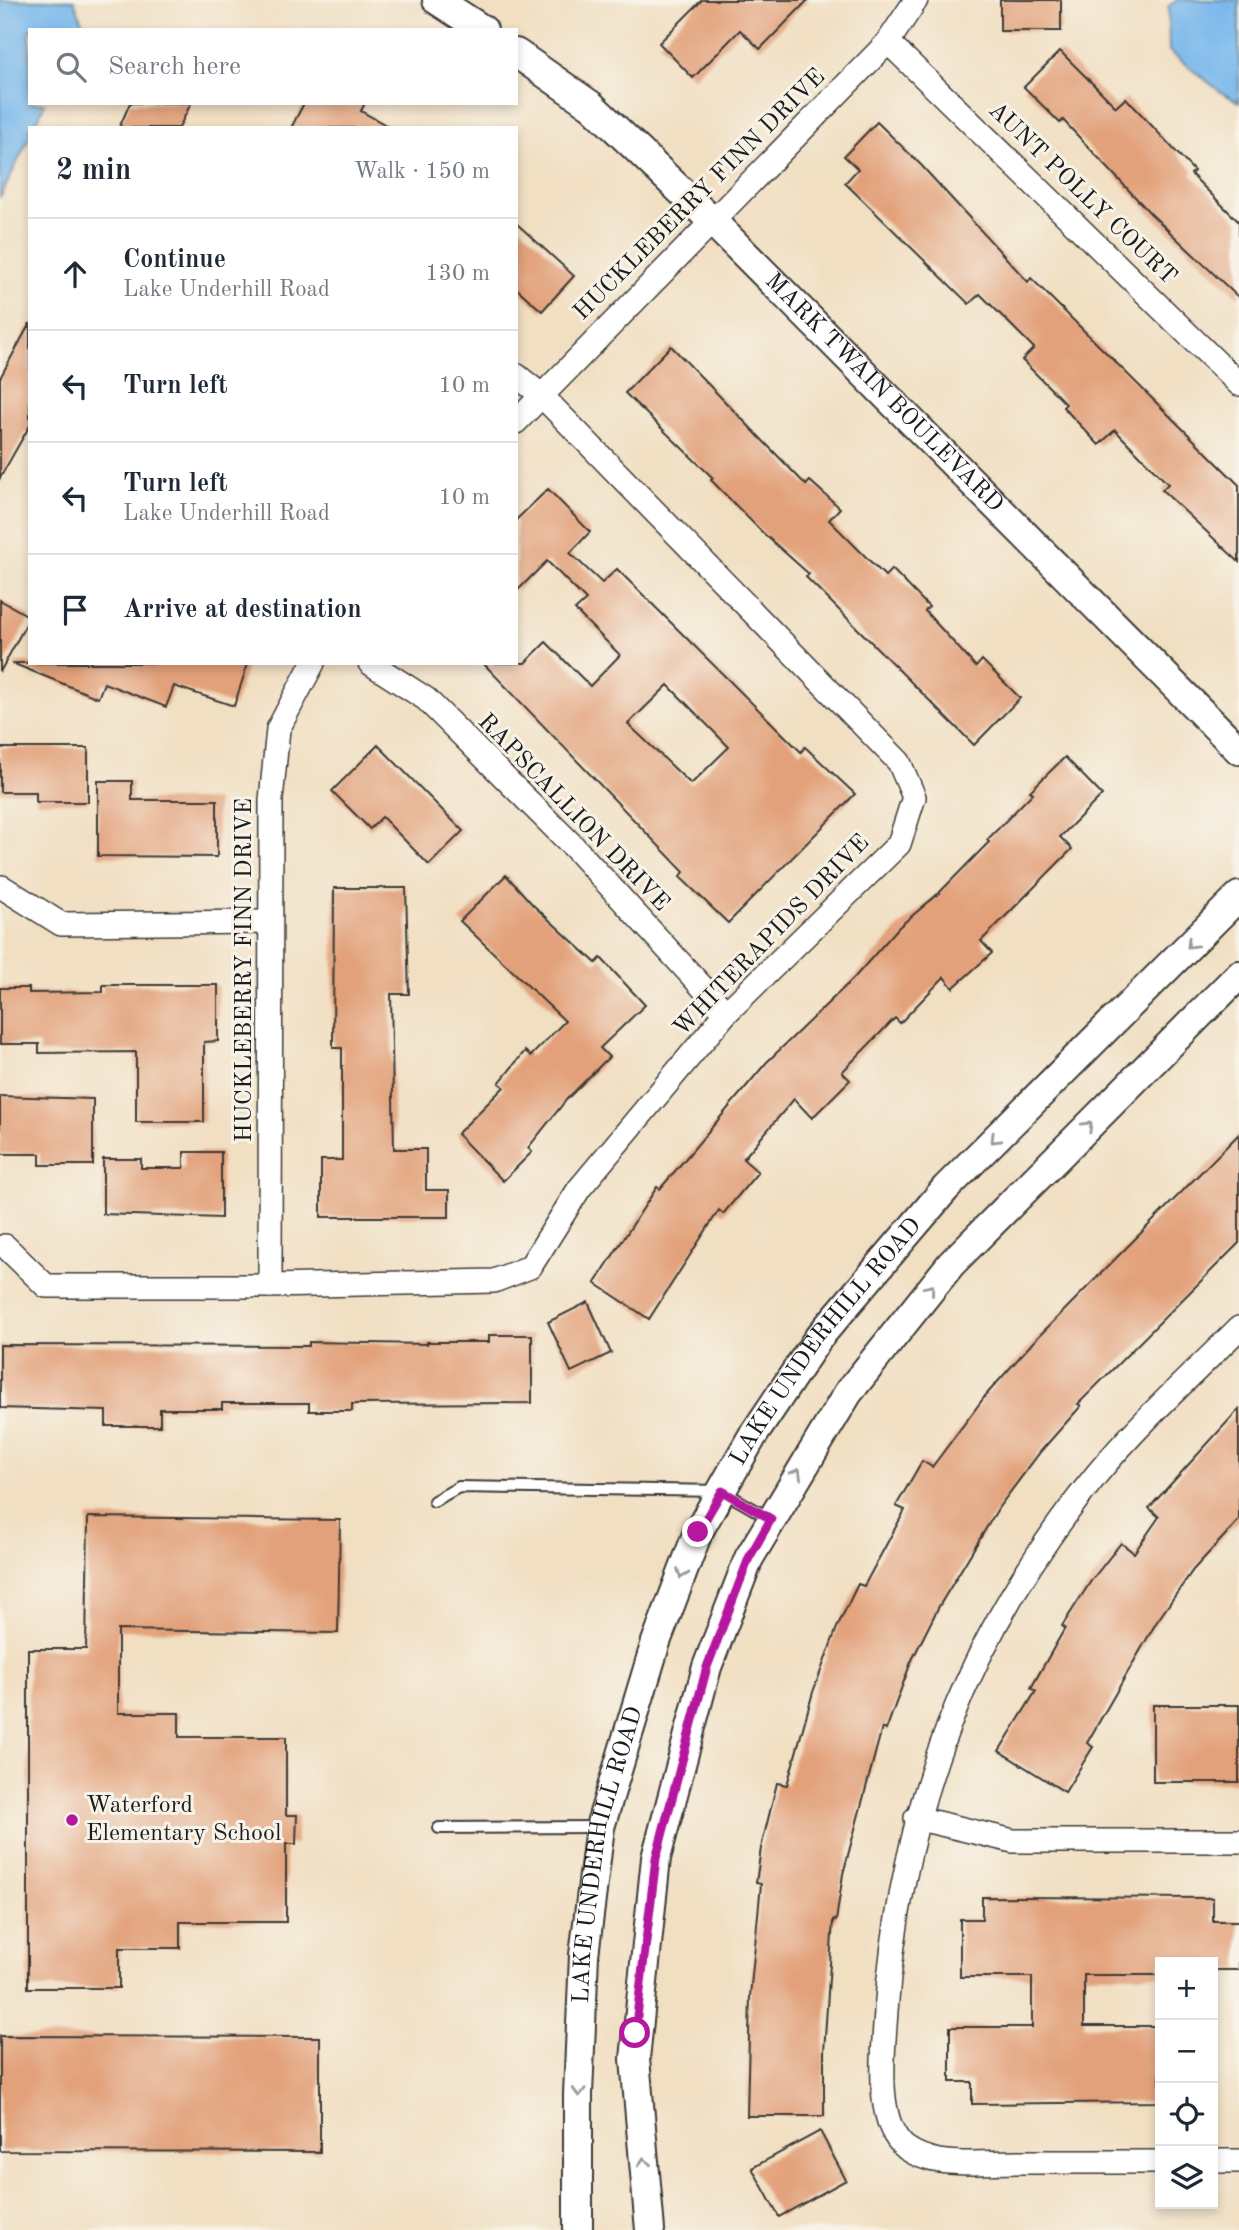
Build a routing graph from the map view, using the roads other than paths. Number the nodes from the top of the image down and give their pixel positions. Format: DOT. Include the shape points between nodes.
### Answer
graph roads {
  1 [pos="437,0"];
  2 [pos="916,0"];
  3 [pos="481,28"];
  4 [pos="888,42"];
  5 [pos="518,54"];
  6 [pos="711,220"];
  7 [pos="518,376"];
  8 [pos="1239,384"];
  9 [pos="541,395"];
  10 [pos="518,420"];
  11 [pos="312,665"];
  12 [pos="373,665"];
  13 [pos="1239,750"];
  14 [pos="2,887"];
  15 [pos="1239,895"];
  16 [pos="270,922"];
  17 [pos="1239,975"];
  18 [pos="726,1013"];
  19 [pos="5,1246"];
  20 [pos="270,1286"];
  21 [pos="1239,1328"];
  22 [pos="722,1491"];
  23 [pos="434,1501"];
  24 [pos="771,1519"];
  25 [pos="916,1818"];
  26 [pos="600,1826"];
  27 [pos="439,1828"];
  28 [pos="1239,1841"];
  29 [pos="1218,2161"];
  30 [pos="1239,2161"];
  31 [pos="1155,2162"];
  32 [pos="579,2230"];
  33 [pos="650,2230"];
  1 -- 3 [label="street"];
  2 -- 4 [label="street, HUCKLEBERRY FINN DRIVE"];
  4 -- 6 [label="street, HUCKLEBERRY FINN DRIVE"];
  4 -- 8 [label="street, AUNT POLLY COURT"];
  5 -- 6 [label="street, MARK TWAIN BOULEVARD" via="592,106"];
  6 -- 9 [label="street, HUCKLEBERRY FINN DRIVE"];
  6 -- 13 [label="street, MARK TWAIN BOULEVARD"];
  7 -- 9 [label="street, WHITERAPIDS DRIVE"];
  9 -- 10 [label="street, HUCKLEBERRY FINN DRIVE"];
  9 -- 18 [label="street, WHITERAPIDS DRIVE" via="898,762 914,797 899,844"];
  11 -- 16 [label="street, HUCKLEBERRY FINN DRIVE" via="278,729 271,800"];
  12 -- 18 [label="street, RAPSCALLION DRIVE" via="426,699 575,847"];
  14 -- 16 [label="street" via="61,924"];
  15 -- 22 [label="street, LAKE UNDERHILL ROAD, one-way" via="946,1188 819,1337"];
  16 -- 20 [label="street, HUCKLEBERRY FINN DRIVE"];
  24 -- 17 [label="street, LAKE UNDERHILL ROAD, one-way" via="848,1393 951,1264"];
  18 -- 20 [label="street, WHITERAPIDS DRIVE" via="579,1189 530,1267 494,1281"];
  19 -- 20 [label="street, WHITERAPIDS DRIVE" via="46,1286"];
  21 -- 25 [label="street" via="1122,1446 1025,1574 953,1716"];
  22 -- 23 [label="lane" via="458,1487"];
  22 -- 24 [label="lane"];
  22 -- 26 [label="street, LAKE UNDERHILL ROAD, one-way" via="698,1532 656,1642"];
  33 -- 24 [label="street, LAKE UNDERHILL ROAD, one-way" via="635,2059 656,1858 707,1667 749,1558"];
  25 -- 28 [label="street" via="1013,1841"];
  25 -- 31 [label="street" via="895,1922 885,2029 883,2093 892,2132 903,2146 937,2161"];
  26 -- 27 [label="lane"];
  26 -- 32 [label="street, LAKE UNDERHILL ROAD, one-way" via="584,1955"];
  29 -- 30 [label="street"];
}
